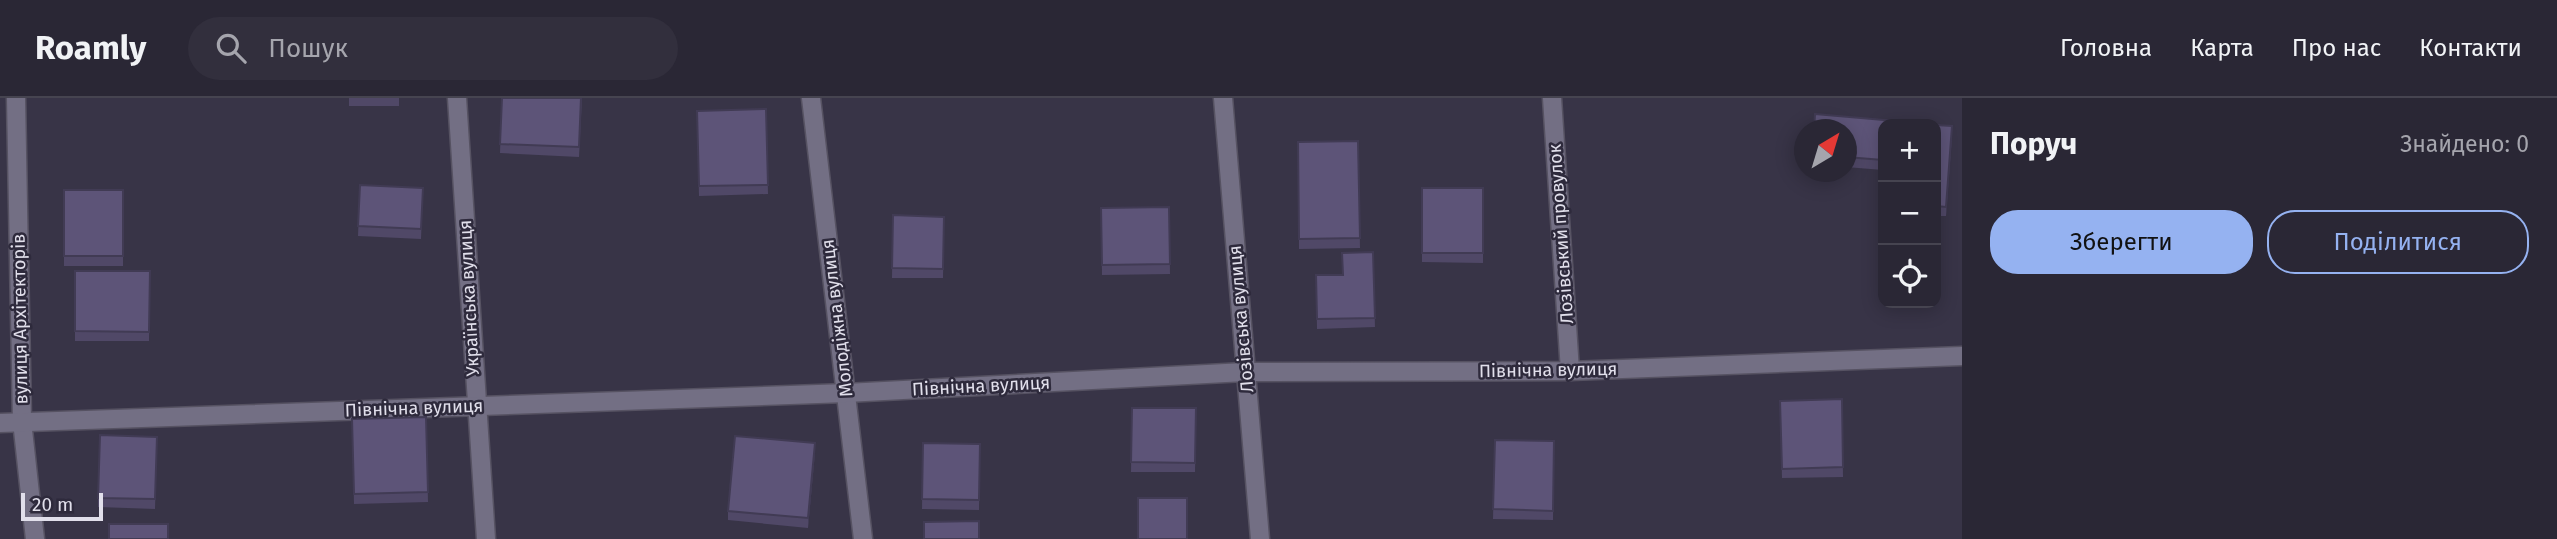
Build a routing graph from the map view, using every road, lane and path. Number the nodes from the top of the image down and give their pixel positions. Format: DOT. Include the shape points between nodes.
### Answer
graph roads {
  1 [pos="16,98"];
  2 [pos="457,98"];
  3 [pos="811,98"];
  4 [pos="1223,98"];
  5 [pos="1552,98"];
  6 [pos="1962,356"];
  7 [pos="1570,370"];
  8 [pos="1245,372"];
  9 [pos="846,393"];
  10 [pos="476,406"];
  11 [pos="22,421"];
  12 [pos="0,423"];
  13 [pos="35,539"];
  14 [pos="486,539"];
  15 [pos="863,539"];
  16 [pos="1260,539"];
  1 -- 11 [label="street, вулиця Архітекторів"];
  2 -- 10 [label="street, Українська вулиця"];
  3 -- 9 [label="street, Молодіжна вулиця"];
  4 -- 8 [label="street, Лозівська вулиця"];
  5 -- 7 [label="street, Лозівський провулок"];
  6 -- 7 [label="street, Північна вулиця"];
  7 -- 8 [label="street, Північна вулиця"];
  8 -- 9 [label="street, Північна вулиця"];
  8 -- 16 [label="street, Лозівська вулиця"];
  9 -- 10 [label="street, Північна вулиця"];
  9 -- 15 [label="street, Молодіжна вулиця"];
  10 -- 11 [label="street, Північна вулиця"];
  10 -- 14 [label="street, Українська вулиця"];
  11 -- 12 [label="street, Північна вулиця"];
  11 -- 13 [label="street, вулиця Архітекторів"];
}
